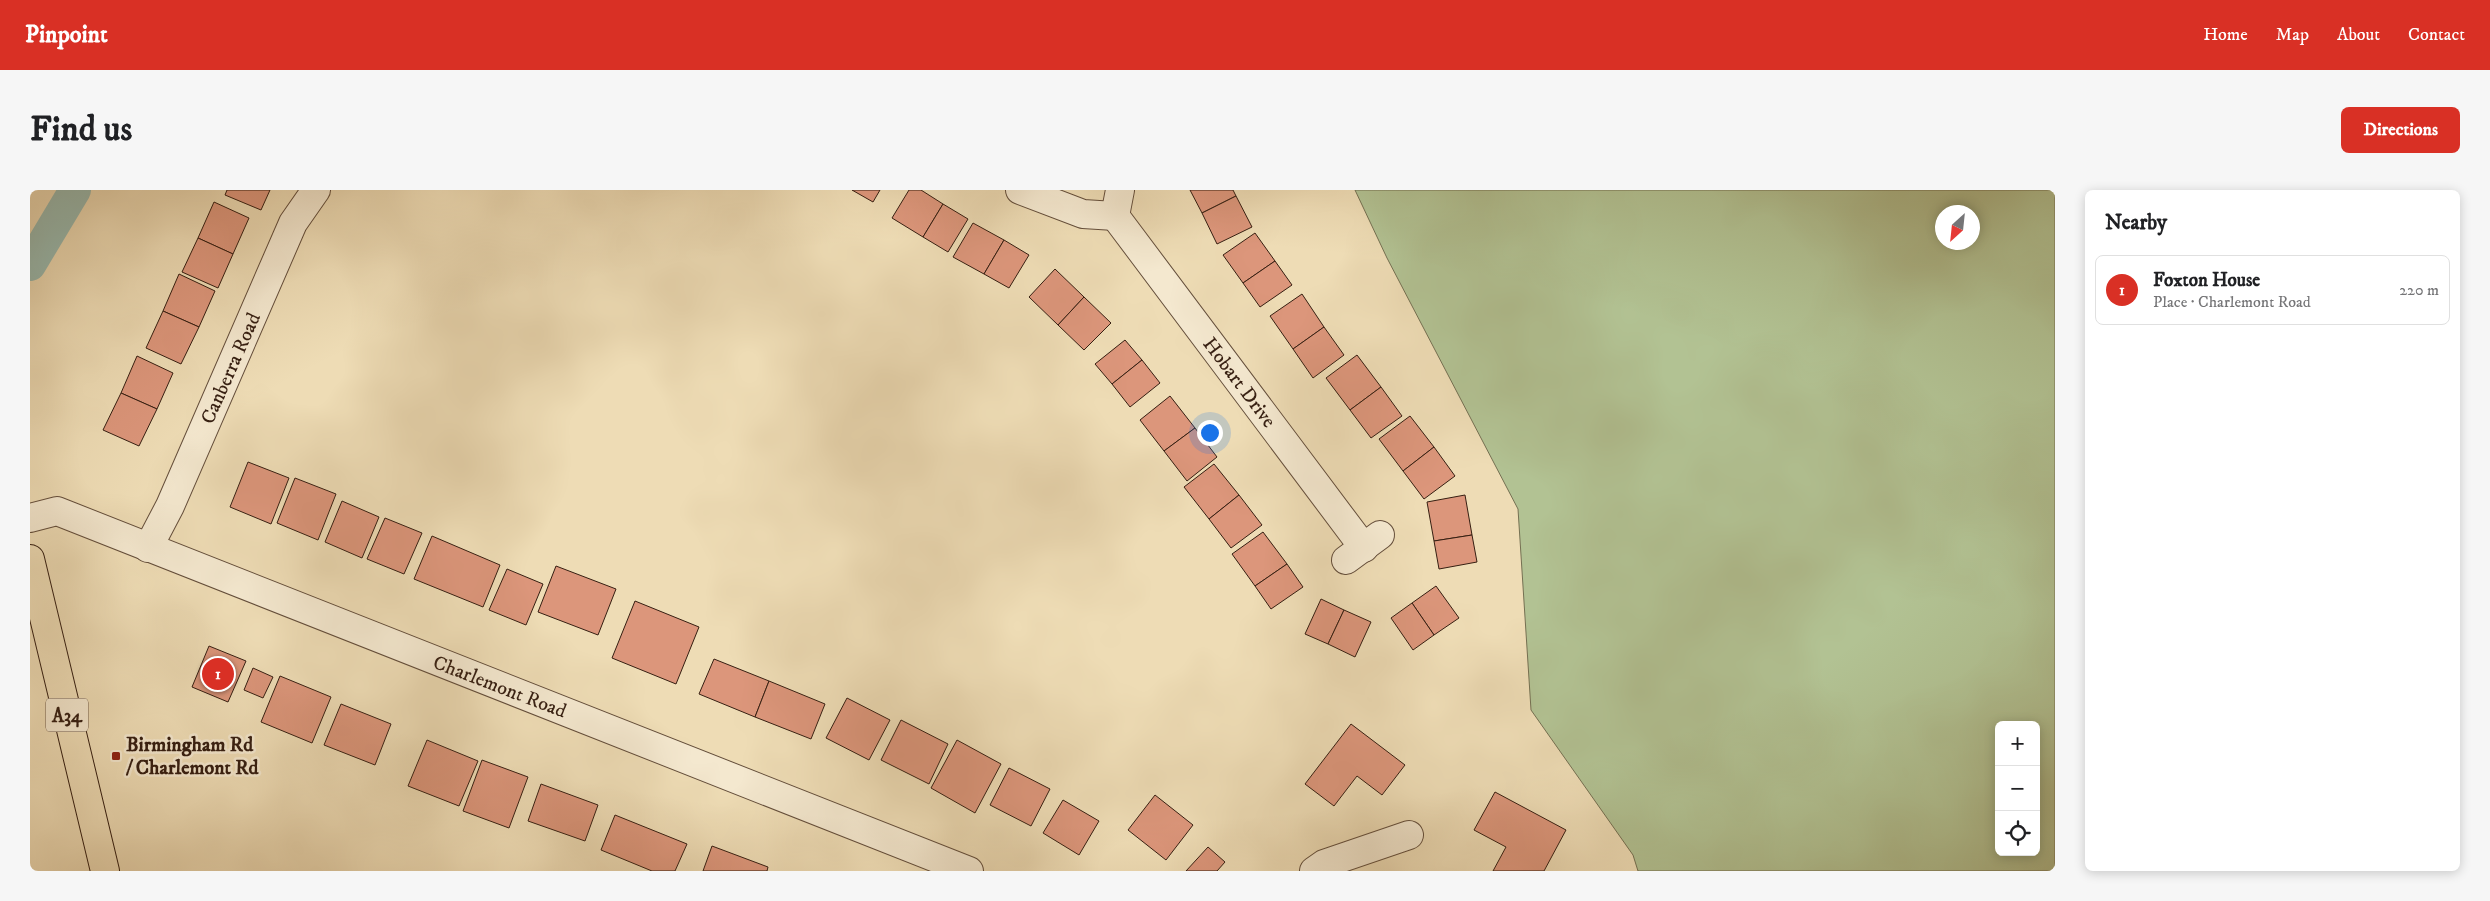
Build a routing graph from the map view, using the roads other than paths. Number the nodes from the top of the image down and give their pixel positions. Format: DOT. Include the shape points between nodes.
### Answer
graph roads {
  1 [pos="316,190"];
  2 [pos="1020,190"];
  3 [pos="1120,190"];
  4 [pos="1115,216"];
  5 [pos="30,518"];
  6 [pos="148,548"];
  7 [pos="1363,548"];
  8 [pos="30,559"];
  9 [pos="1409,835"];
  10 [pos="105,871"];
  11 [pos="969,871"];
  12 [pos="1314,871"];
  1 -- 6 [label="street, Canberra Road" via="293,223 170,506"];
  2 -- 4 [label="street" via="1083,214"];
  3 -- 4 [label="street"];
  4 -- 7 [label="street, Hobart Drive"];
  5 -- 6 [label="street, Charlemont Road" via="57,511"];
  6 -- 11 [label="street, Charlemont Road"];
  8 -- 10 [label="highway, A34"];
  9 -- 12 [label="street" via="1324,864"];
}
